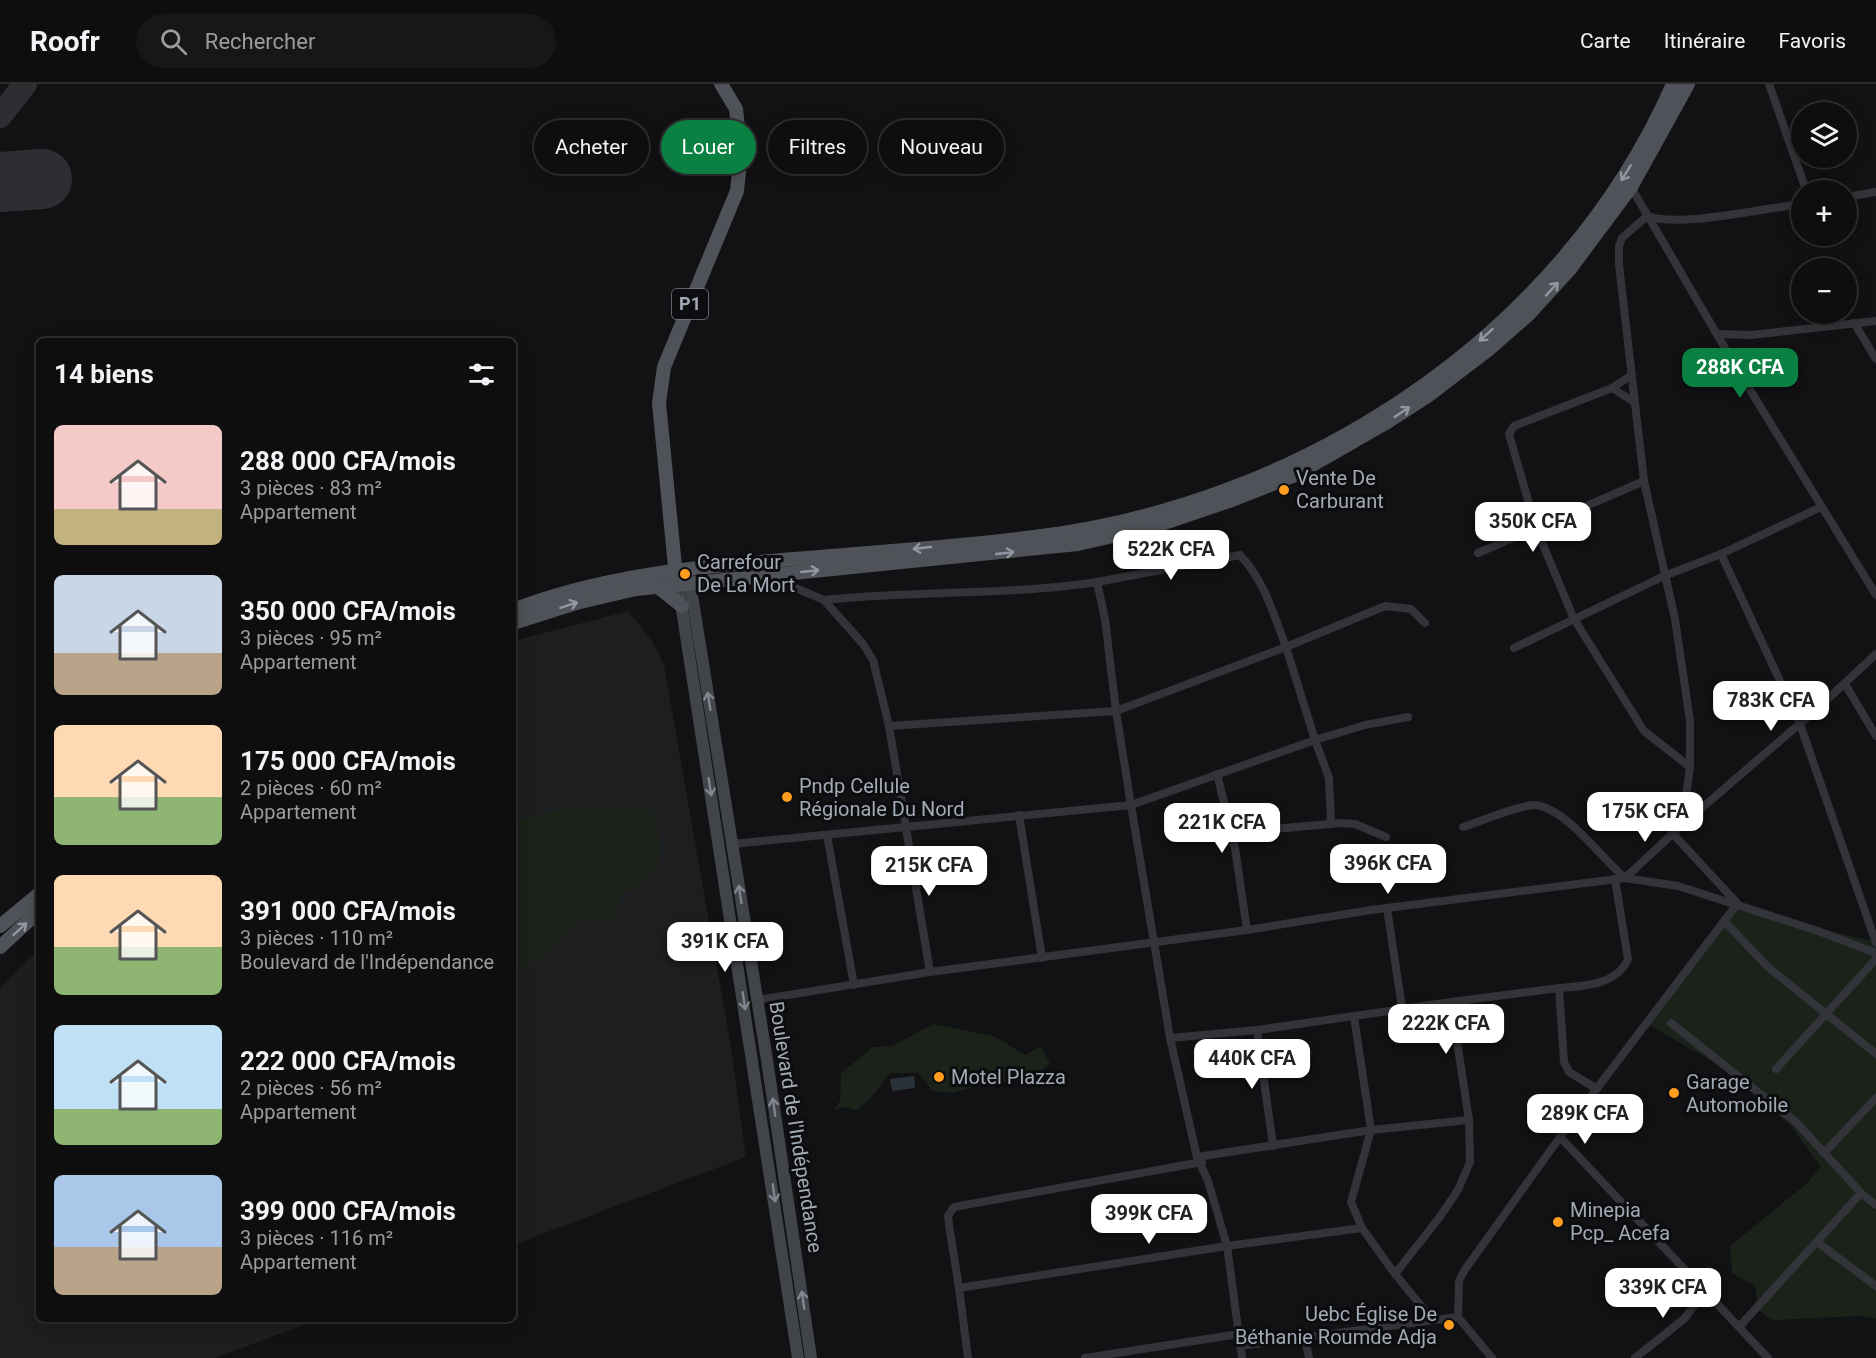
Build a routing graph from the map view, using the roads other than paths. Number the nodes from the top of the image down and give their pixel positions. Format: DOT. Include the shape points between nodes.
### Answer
graph roads {
  1 [pos="721,84"];
  2 [pos="1673,84"];
  3 [pos="1688,84"];
  4 [pos="1769,84"];
  5 [pos="1803,180"];
  6 [pos="1631,187"];
  7 [pos="1876,192"];
  8 [pos="1857,195"];
  9 [pos="1791,205"];
  10 [pos="1647,216"];
  11 [pos="1876,321"];
  12 [pos="1857,323"];
  13 [pos="1845,324"];
  14 [pos="1855,324"];
  15 [pos="1719,334"];
  16 [pos="1876,359"];
  17 [pos="1630,376"];
  18 [pos="1612,388"];
  19 [pos="1634,402"];
  20 [pos="1644,481"];
  21 [pos="1821,507"];
  22 [pos="1536,528"];
  23 [pos="1478,553"];
  24 [pos="1721,554"];
  25 [pos="681,569"];
  26 [pos="765,575"];
  27 [pos="1664,576"];
  28 [pos="1097,582"];
  29 [pos="684,584"];
  30 [pos="658,587"];
  31 [pos="1876,595"];
  32 [pos="824,600"];
  33 [pos="682,606"];
  34 [pos="516,609"];
  35 [pos="1575,619"];
  36 [pos="516,622"];
  37 [pos="1425,623"];
  38 [pos="1286,647"];
  39 [pos="1514,648"];
  40 [pos="1876,654"];
  41 [pos="1845,684"];
  42 [pos="1116,711"];
  43 [pos="1408,717"];
  44 [pos="1800,724"];
  45 [pos="889,726"];
  46 [pos="1876,736"];
  47 [pos="1316,740"];
  48 [pos="1690,767"];
  49 [pos="1217,774"];
  50 [pos="1131,805"];
  51 [pos="1018,815"];
  52 [pos="1330,823"];
  53 [pos="1229,824"];
  54 [pos="1682,825"];
  55 [pos="904,826"];
  56 [pos="1463,827"];
  57 [pos="1674,835"];
  58 [pos="827,836"];
  59 [pos="1386,837"];
  60 [pos="732,843"];
  61 [pos="1625,878"];
  62 [pos="1616,879"];
  63 [pos="36,896"];
  64 [pos="1737,904"];
  65 [pos="1387,908"];
  66 [pos="36,914"];
  67 [pos="1724,921"];
  68 [pos="0,926"];
  69 [pos="1247,930"];
  70 [pos="1155,942"];
  71 [pos="1876,943"];
  72 [pos="0,947"];
  73 [pos="1876,953"];
  74 [pos="1042,958"];
  75 [pos="1876,959"];
  76 [pos="930,972"];
  77 [pos="854,985"];
  78 [pos="1559,988"];
  79 [pos="757,1000"];
  80 [pos="1451,1002"];
  81 [pos="1402,1008"];
  82 [pos="1827,1015"];
  83 [pos="1354,1017"];
  84 [pos="1671,1023"];
  85 [pos="1257,1030"];
  86 [pos="1170,1038"];
  87 [pos="1876,1054"];
  88 [pos="1776,1069"];
  89 [pos="1597,1089"];
  90 [pos="1876,1098"];
  91 [pos="1469,1120"];
  92 [pos="1371,1130"];
  93 [pos="1560,1137"];
  94 [pos="1273,1146"];
  95 [pos="1824,1153"];
  96 [pos="1199,1160"];
  97 [pos="1861,1192"];
  98 [pos="1876,1205"];
  99 [pos="1362,1228"];
  100 [pos="1816,1242"];
  101 [pos="1227,1246"];
  102 [pos="1395,1274"];
  103 [pos="1876,1286"];
  104 [pos="959,1288"];
  105 [pos="1704,1293"];
  106 [pos="1458,1317"];
  107 [pos="1432,1319"];
  108 [pos="1739,1328"];
  109 [pos="1239,1334"];
  110 [pos="1305,1339"];
  111 [pos="1240,1346"];
  112 [pos="798,1358"];
  113 [pos="811,1358"];
  114 [pos="968,1358"];
  115 [pos="1085,1358"];
  116 [pos="1242,1358"];
  117 [pos="1308,1358"];
  118 [pos="1492,1358"];
  119 [pos="1635,1358"];
  120 [pos="1768,1358"];
  1 -- 25 [label="main road, P1" via="736,109 741,153 737,191 664,367 659,403 674,531 685,554"];
  2 -- 25 [label="main road, one-way" via="1645,142 1603,208 1524,302 1421,386 1290,466 1215,495 1076,532"];
  3 -- 6 [label="main road"];
  4 -- 5 [label="street"];
  6 -- 10 [label="street"];
  26 -- 6 [label="main road, one-way" via="1078,544 1152,527 1295,475 1393,418 1488,350 1528,315 1570,269"];
  7 -- 8 [label="street"];
  9 -- 10 [label="street" via="1694,218"];
  10 -- 15 [label="street"];
  10 -- 17 [label="street" via="1628,231 1619,246"];
  11 -- 12 [label="street"];
  13 -- 15 [label="street" via="1750,335"];
  14 -- 16 [label="street"];
  15 -- 21 [label="street"];
  17 -- 18 [label="street"];
  17 -- 19 [label="street"];
  18 -- 19 [label="street"];
  18 -- 22 [label="street" via="1514,426 1509,434"];
  19 -- 20 [label="street"];
  20 -- 22 [label="street"];
  20 -- 27 [label="street"];
  21 -- 24 [label="street"];
  21 -- 31 [label="street"];
  22 -- 23 [label="street"];
  22 -- 35 [label="street"];
  24 -- 27 [label="street"];
  24 -- 44 [label="street"];
  25 -- 29 [label="main road"];
  25 -- 34 [label="main road" via="620,579"];
  26 -- 29 [label="main road"];
  26 -- 32 [label="street"];
  27 -- 35 [label="street"];
  27 -- 48 [label="street" via="1690,721"];
  28 -- 32 [label="street" via="1054,589 927,592"];
  28 -- 38 [label="street" via="1240,555 1264,589"];
  28 -- 42 [label="street" via="1106,620"];
  29 -- 30 [label="main road"];
  29 -- 33 [label="main road, Boulevard de l'Indépendance"];
  60 -- 29 [label="main road, Boulevard de l'Indépendance, one-way"];
  30 -- 33 [label="main road"];
  36 -- 30 [label="main road, one-way" via="585,600"];
  32 -- 45 [label="street" via="873,660"];
  33 -- 112 [label="main road, Boulevard de l'Indépendance, one-way"];
  35 -- 39 [label="street"];
  35 -- 48 [label="street" via="1644,731"];
  37 -- 38 [label="street" via="1411,609 1385,606"];
  38 -- 42 [label="street"];
  38 -- 47 [label="street"];
  40 -- 41 [label="street"];
  41 -- 44 [label="street"];
  41 -- 46 [label="street"];
  42 -- 45 [label="street"];
  42 -- 50 [label="street"];
  43 -- 47 [label="street"];
  44 -- 54 [label="street"];
  44 -- 71 [label="street"];
  45 -- 55 [label="street"];
  47 -- 49 [label="street"];
  47 -- 52 [label="street" via="1330,786"];
  48 -- 54 [label="street"];
  49 -- 50 [label="street"];
  49 -- 53 [label="street"];
  50 -- 51 [label="street"];
  50 -- 70 [label="street"];
  51 -- 55 [label="street"];
  51 -- 74 [label="street"];
  52 -- 53 [label="street" via="1252,831"];
  52 -- 59 [label="street" via="1355,824"];
  53 -- 69 [label="street"];
  54 -- 57 [label="street"];
  55 -- 58 [label="street"];
  55 -- 76 [label="street"];
  56 -- 61 [label="street" via="1534,805 1549,809"];
  57 -- 61 [label="street"];
  57 -- 64 [label="street"];
  58 -- 60 [label="street"];
  58 -- 77 [label="street"];
  79 -- 60 [label="main road, Boulevard de l'Indépendance, one-way"];
  61 -- 62 [label="street"];
  61 -- 64 [label="street" via="1678,886"];
  62 -- 65 [label="street"];
  62 -- 78 [label="street" via="1628,959 1623,969 1600,982"];
  63 -- 68 [label="main road"];
  64 -- 67 [label="street"];
  64 -- 73 [label="street"];
  65 -- 69 [label="street"];
  65 -- 81 [label="street"];
  72 -- 66 [label="main road, one-way"];
  67 -- 82 [label="street" via="1768,967"];
  67 -- 89 [label="street"];
  69 -- 70 [label="street"];
  70 -- 74 [label="street"];
  70 -- 86 [label="street"];
  74 -- 76 [label="street"];
  75 -- 82 [label="street"];
  76 -- 77 [label="street"];
  77 -- 79 [label="street"];
  78 -- 80 [label="street"];
  78 -- 89 [label="street" via="1564,1062 1569,1072"];
  113 -- 79 [label="main road, Boulevard de l'Indépendance, one-way"];
  80 -- 81 [label="street"];
  80 -- 91 [label="street"];
  81 -- 83 [label="street"];
  82 -- 87 [label="street"];
  82 -- 88 [label="street"];
  83 -- 85 [label="street"];
  83 -- 92 [label="street"];
  84 -- 95 [label="street" via="1797,1123"];
  85 -- 86 [label="street"];
  85 -- 94 [label="street"];
  86 -- 96 [label="street"];
  89 -- 93 [label="street"];
  90 -- 95 [label="street"];
  91 -- 92 [label="street"];
  91 -- 102 [label="street" via="1470,1162 1465,1177"];
  92 -- 94 [label="street"];
  92 -- 99 [label="street" via="1351,1202"];
  93 -- 105 [label="street"];
  93 -- 106 [label="street" via="1464,1271 1459,1281"];
  94 -- 96 [label="street"];
  95 -- 97 [label="street"];
  96 -- 101 [label="street"];
  96 -- 104 [label="street" via="954,1207 948,1216"];
  97 -- 98 [label="street"];
  97 -- 100 [label="street"];
  99 -- 101 [label="street"];
  99 -- 102 [label="street"];
  100 -- 103 [label="street"];
  100 -- 108 [label="street"];
  101 -- 104 [label="street"];
  101 -- 109 [label="street"];
  102 -- 107 [label="street"];
  104 -- 114 [label="street"];
  105 -- 108 [label="street"];
  105 -- 119 [label="street" via="1684,1319"];
  106 -- 107 [label="street"];
  106 -- 118 [label="street"];
  107 -- 110 [label="street"];
  108 -- 120 [label="street"];
  109 -- 111 [label="street"];
  109 -- 115 [label="street"];
  110 -- 111 [label="street"];
  110 -- 117 [label="street"];
  111 -- 116 [label="street"];
}
